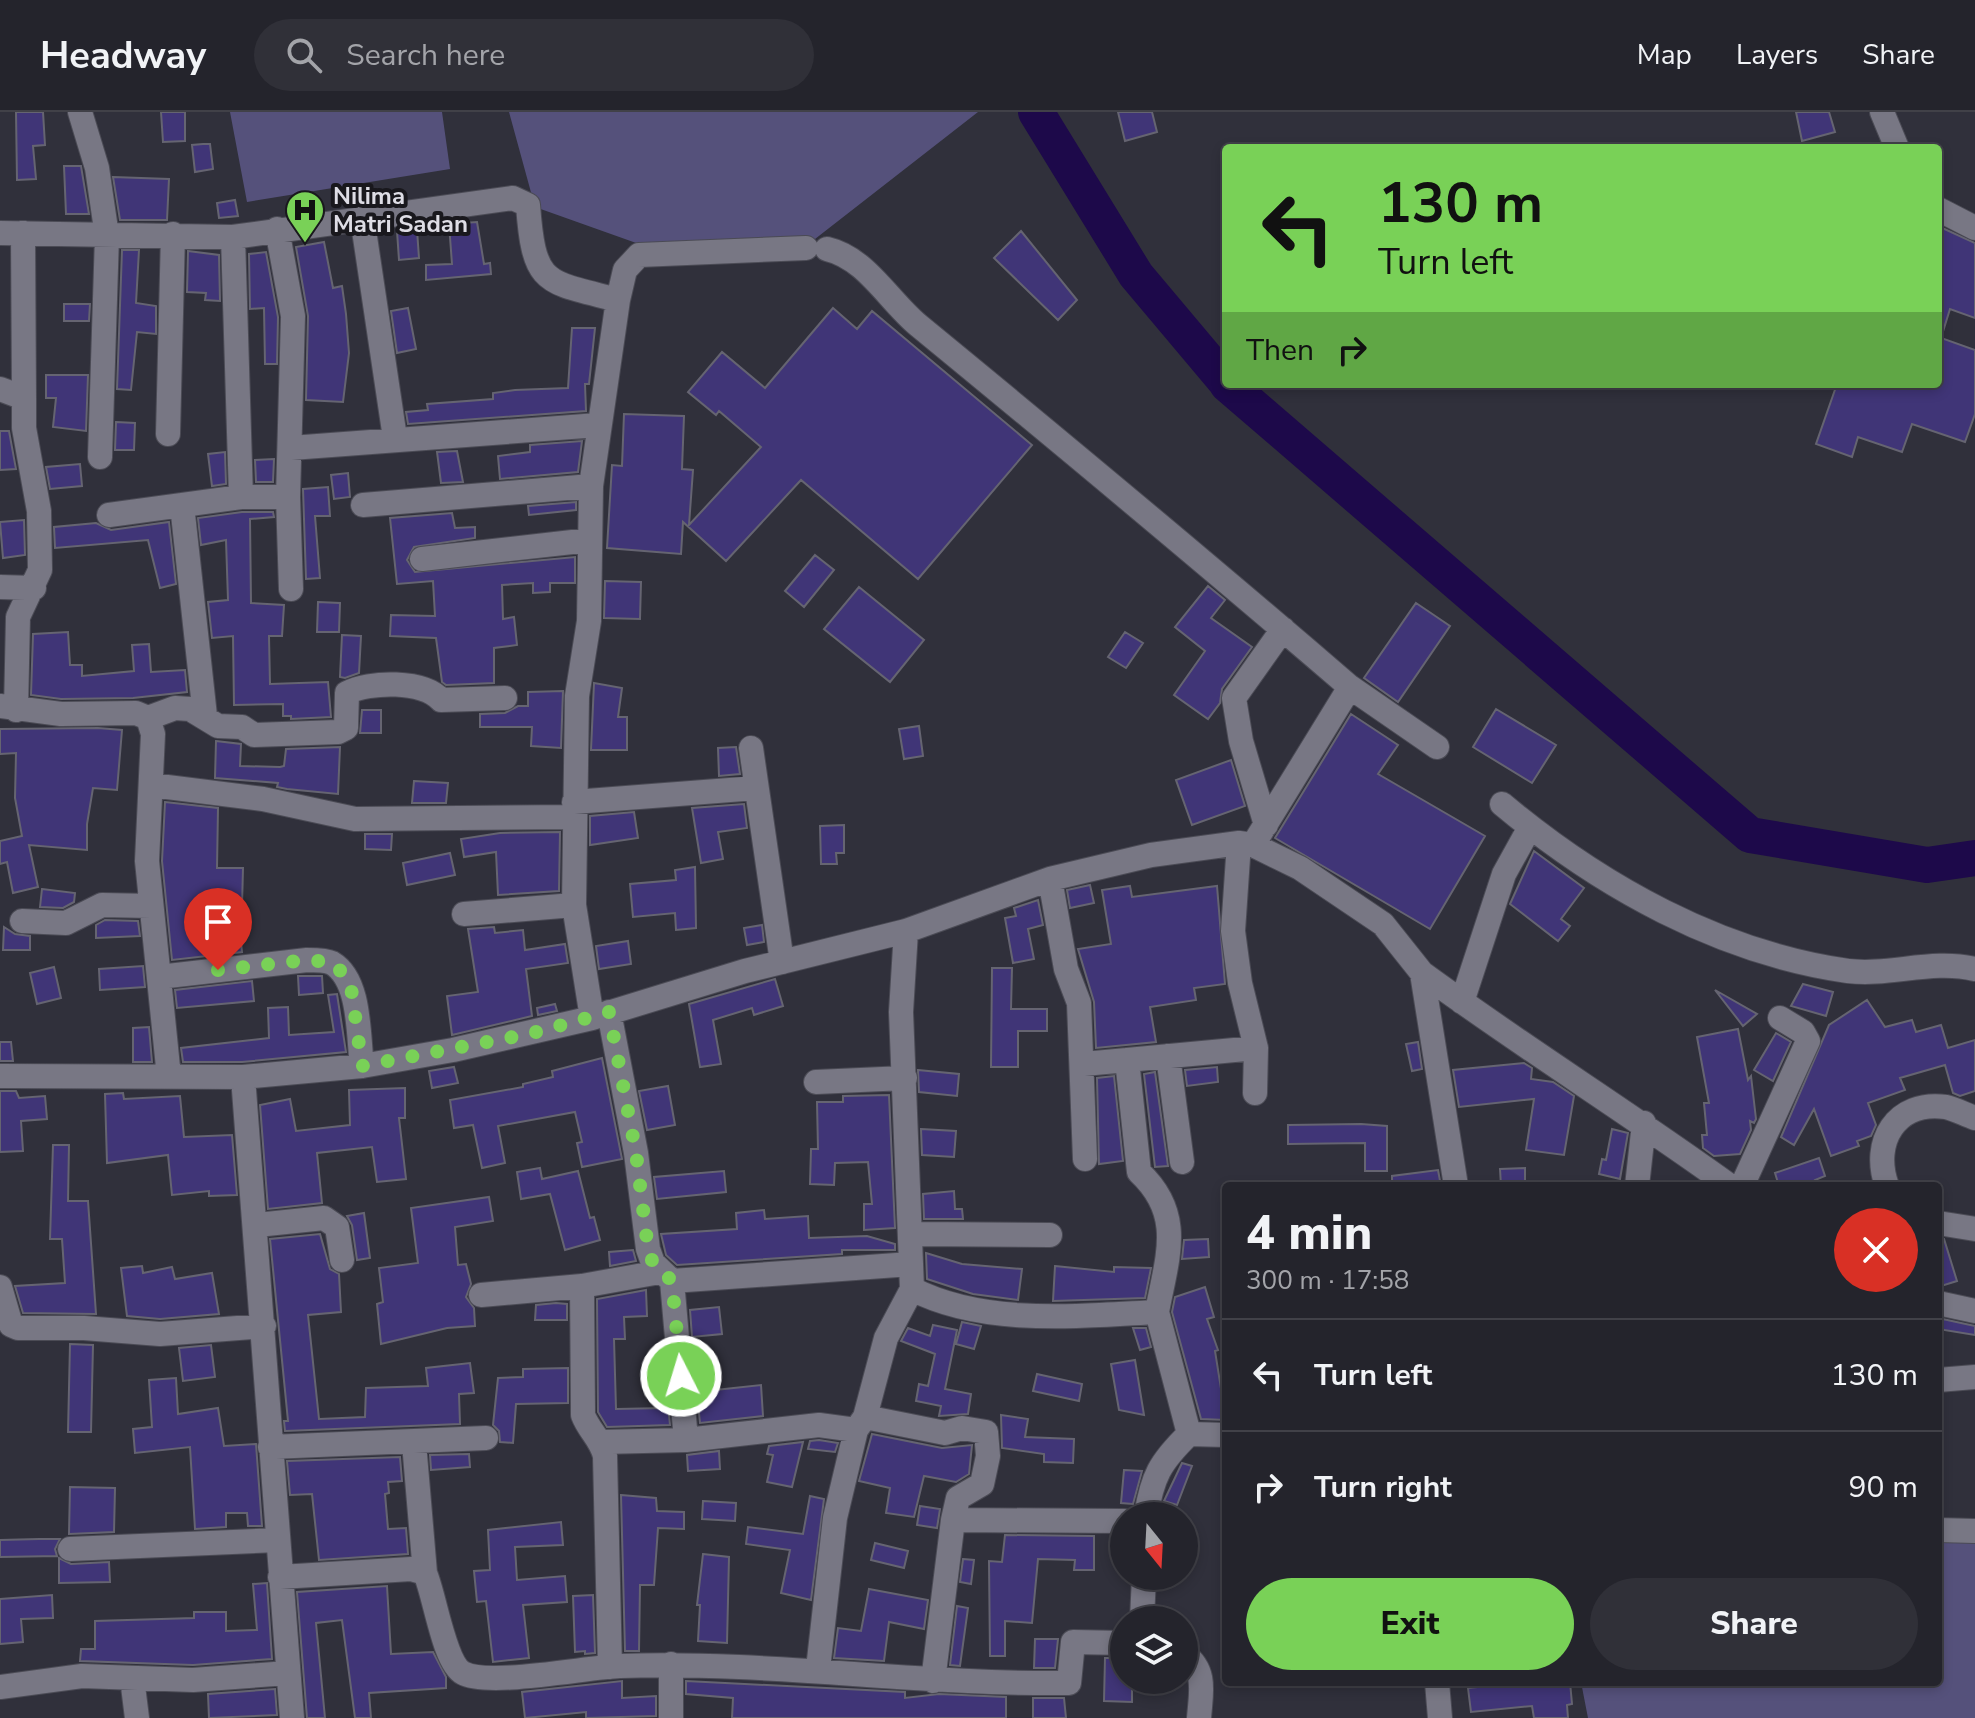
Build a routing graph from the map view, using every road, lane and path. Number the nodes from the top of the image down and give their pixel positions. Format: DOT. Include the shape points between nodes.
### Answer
graph roads {
  1 [pos="80,112"];
  2 [pos="1882,112"];
  3 [pos="1895,144"];
  4 [pos="1942,211"];
  5 [pos="362,217"];
  6 [pos="1975,228"];
  7 [pos="277,229"];
  8 [pos="11,233"];
  9 [pos="173,234"];
  10 [pos="107,236"];
  11 [pos="233,237"];
  12 [pos="618,300"];
  13 [pos="0,389"];
  14 [pos="24,398"];
  15 [pos="598,425"];
  16 [pos="168,434"];
  17 [pos="395,438"];
  18 [pos="291,448"];
  19 [pos="100,457"];
  20 [pos="591,486"];
  21 [pos="241,497"];
  22 [pos="288,497"];
  23 [pos="182,505"];
  24 [pos="363,505"];
  25 [pos="109,515"];
  26 [pos="590,540"];
  27 [pos="422,559"];
  28 [pos="0,587"];
  29 [pos="34,588"];
  30 [pos="291,589"];
  31 [pos="1283,629"];
  32 [pos="1350,687"];
  33 [pos="505,698"];
  34 [pos="8,708"];
  35 [pos="205,716"];
  36 [pos="148,718"];
  37 [pos="1437,747"];
  38 [pos="751,748"];
  39 [pos="151,785"];
  40 [pos="756,788"];
  41 [pos="1502,804"];
  42 [pos="574,809"];
  43 [pos="1530,827"];
  44 [pos="1253,838"];
  45 [pos="1050,879"];
  46 [pos="574,905"];
  47 [pos="151,906"];
  48 [pos="464,914"];
  49 [pos="22,921"];
  50 [pos="906,931"];
  51 [pos="782,962"];
  52 [pos="1975,969"];
  53 [pos="1422,973"];
  54 [pos="159,977"];
  55 [pos="1462,1002"];
  56 [pos="600,1015"];
  57 [pos="1780,1018"];
  58 [pos="1256,1048"];
  59 [pos="1168,1056"];
  60 [pos="1127,1060"];
  61 [pos="1084,1064"];
  62 [pos="362,1066"];
  63 [pos="0,1076"];
  64 [pos="169,1077"];
  65 [pos="243,1077"];
  66 [pos="905,1078"];
  67 [pos="816,1082"];
  68 [pos="1255,1093"];
  69 [pos="1975,1118"];
  70 [pos="1644,1123"];
  71 [pos="1085,1159"];
  72 [pos="1182,1162"];
  73 [pos="1455,1182"];
  74 [pos="1637,1182"];
  75 [pos="1725,1182"];
  76 [pos="1744,1182"];
  77 [pos="1885,1182"];
  78 [pos="1942,1224"];
  79 [pos="257,1225"];
  80 [pos="1975,1229"];
  81 [pos="911,1234"];
  82 [pos="1050,1235"];
  83 [pos="342,1260"];
  84 [pos="666,1276"];
  85 [pos="911,1276"];
  86 [pos="582,1286"];
  87 [pos="0,1287"];
  88 [pos="481,1295"];
  89 [pos="1942,1304"];
  90 [pos="1975,1311"];
  91 [pos="1157,1312"];
  92 [pos="264,1326"];
  93 [pos="1975,1377"];
  94 [pos="1942,1380"];
  95 [pos="860,1424"];
  96 [pos="1189,1434"];
  97 [pos="1222,1435"];
  98 [pos="486,1438"];
  99 [pos="686,1440"];
  100 [pos="601,1442"];
  101 [pos="414,1443"];
  102 [pos="270,1447"];
  103 [pos="1149,1502"];
  104 [pos="953,1520"];
  105 [pos="1110,1521"];
  106 [pos="1942,1530"];
  107 [pos="1975,1531"];
  108 [pos="278,1540"];
  109 [pos="70,1549"];
  110 [pos="425,1573"];
  111 [pos="280,1577"];
  112 [pos="1110,1643"];
  113 [pos="671,1664"];
  114 [pos="610,1667"];
  115 [pos="1198,1668"];
  116 [pos="818,1669"];
  117 [pos="288,1673"];
  118 [pos="132,1678"];
  119 [pos="933,1681"];
  120 [pos="1437,1686"];
  121 [pos="0,1687"];
  122 [pos="137,1718"];
  123 [pos="292,1718"];
  124 [pos="671,1718"];
  125 [pos="1199,1718"];
  126 [pos="1440,1718"];
  1 -- 10 [label="street" via="97,168"];
  2 -- 3 [label="street"];
  4 -- 6 [label="street"];
  5 -- 7 [label="street"];
  5 -- 12 [label="street" via="513,198 528,205 539,270 557,285"];
  5 -- 17 [label="street"];
  7 -- 11 [label="street"];
  7 -- 18 [label="street" via="293,316"];
  8 -- 10 [label="street"];
  8 -- 14 [label="street"];
  9 -- 10 [label="street"];
  9 -- 11 [label="street"];
  9 -- 16 [label="street"];
  10 -- 19 [label="street"];
  11 -- 21 [label="street"];
  12 -- 15 [label="street"];
  12 -- 31 [label="street" via="625,270 639,255 816,249 848,254 906,315"];
  13 -- 14 [label="street"];
  14 -- 29 [label="street" via="41,542"];
  15 -- 17 [label="street"];
  15 -- 20 [label="street"];
  17 -- 18 [label="street"];
  18 -- 22 [label="street"];
  20 -- 24 [label="street"];
  20 -- 26 [label="street"];
  21 -- 22 [label="street"];
  21 -- 23 [label="street"];
  22 -- 30 [label="street"];
  23 -- 25 [label="street"];
  23 -- 35 [label="street"];
  26 -- 27 [label="street"];
  26 -- 42 [label="street"];
  28 -- 29 [label="street"];
  29 -- 34 [label="street" via="18,617"];
  31 -- 32 [label="street"];
  31 -- 44 [label="street" via="1234,698"];
  32 -- 37 [label="street"];
  32 -- 44 [label="street"];
  33 -- 35 [label="street" via="441,700 434,692 414,688 356,688 347,693 346,728 338,732 254,735 242,727 218,726"];
  34 -- 36 [label="street" via="136,713"];
  35 -- 36 [label="street" via="175,708"];
  36 -- 39 [label="street" via="153,734"];
  38 -- 40 [label="street"];
  39 -- 42 [label="street" via="263,799 355,819"];
  39 -- 47 [label="street"];
  40 -- 42 [label="street"];
  40 -- 51 [label="street"];
  41 -- 43 [label="street"];
  42 -- 46 [label="street"];
  43 -- 52 [label="street" via="1588,869 1742,947 1850,971 1930,965"];
  43 -- 55 [label="street" via="1504,874"];
  44 -- 45 [label="street"];
  44 -- 53 [label="street" via="1383,924"];
  44 -- 58 [label="street" via="1233,931"];
  45 -- 50 [label="street"];
  45 -- 61 [label="street" via="1066,969 1077,990"];
  46 -- 48 [label="street"];
  46 -- 56 [label="street"];
  47 -- 49 [label="street" via="102,905 66,923"];
  47 -- 54 [label="street"];
  50 -- 51 [label="street"];
  50 -- 66 [label="street" via="901,1012"];
  51 -- 56 [label="street"];
  53 -- 55 [label="street"];
  53 -- 73 [label="street"];
  54 -- 62 [label="street" via="307,960 331,962 346,976 352,993"];
  54 -- 64 [label="street"];
  55 -- 70 [label="street"];
  56 -- 62 [label="street"];
  56 -- 84 [label="street" via="636,1153 648,1249"];
  57 -- 76 [label="street" via="1808,1041"];
  58 -- 59 [label="street"];
  58 -- 68 [label="street"];
  59 -- 60 [label="street"];
  59 -- 72 [label="street"];
  60 -- 61 [label="street"];
  60 -- 91 [label="street" via="1139,1172 1157,1189 1169,1228"];
  61 -- 71 [label="street"];
  62 -- 65 [label="street"];
  63 -- 64 [label="street"];
  64 -- 65 [label="street"];
  65 -- 79 [label="street"];
  66 -- 67 [label="street"];
  66 -- 81 [label="street"];
  69 -- 77 [label="street" via="1947,1107 1917,1107 1895,1119 1881,1145"];
  70 -- 74 [label="street"];
  70 -- 75 [label="street"];
  78 -- 80 [label="street"];
  79 -- 83 [label="street" via="324,1218 337,1227"];
  79 -- 92 [label="street"];
  81 -- 82 [label="street"];
  81 -- 85 [label="street"];
  84 -- 85 [label="street"];
  84 -- 86 [label="street"];
  84 -- 99 [label="street"];
  85 -- 91 [label="street" via="942,1304 1019,1314"];
  85 -- 95 [label="street"];
  86 -- 88 [label="street"];
  86 -- 100 [label="street" via="583,1415"];
  87 -- 92 [label="street" via="11,1325 18,1328 160,1334"];
  89 -- 90 [label="street"];
  91 -- 96 [label="street"];
  92 -- 102 [label="street"];
  93 -- 94 [label="street"];
  95 -- 99 [label="street"];
  95 -- 104 [label="street" via="986,1432 982,1484 958,1498"];
  95 -- 116 [label="street" via="835,1518"];
  96 -- 97 [label="street"];
  96 -- 103 [label="street" via="1164,1458"];
  98 -- 101 [label="street"];
  99 -- 100 [label="street"];
  100 -- 114 [label="street"];
  101 -- 102 [label="street"];
  101 -- 110 [label="street"];
  102 -- 108 [label="street"];
  104 -- 105 [label="street"];
  104 -- 119 [label="street"];
  106 -- 107 [label="street"];
  108 -- 109 [label="street"];
  108 -- 111 [label="street"];
  110 -- 111 [label="street" via="411,1569"];
  110 -- 114 [label="street" via="451,1661 464,1673 511,1677"];
  111 -- 117 [label="street"];
  112 -- 119 [label="street" via="1073,1642 1069,1683"];
  113 -- 114 [label="street"];
  113 -- 116 [label="street"];
  113 -- 124 [label="street"];
  115 -- 125 [label="street"];
  116 -- 119 [label="street"];
  117 -- 118 [label="street"];
  117 -- 123 [label="street"];
  118 -- 121 [label="street" via="82,1676"];
  118 -- 122 [label="street"];
  120 -- 126 [label="street"];
}
